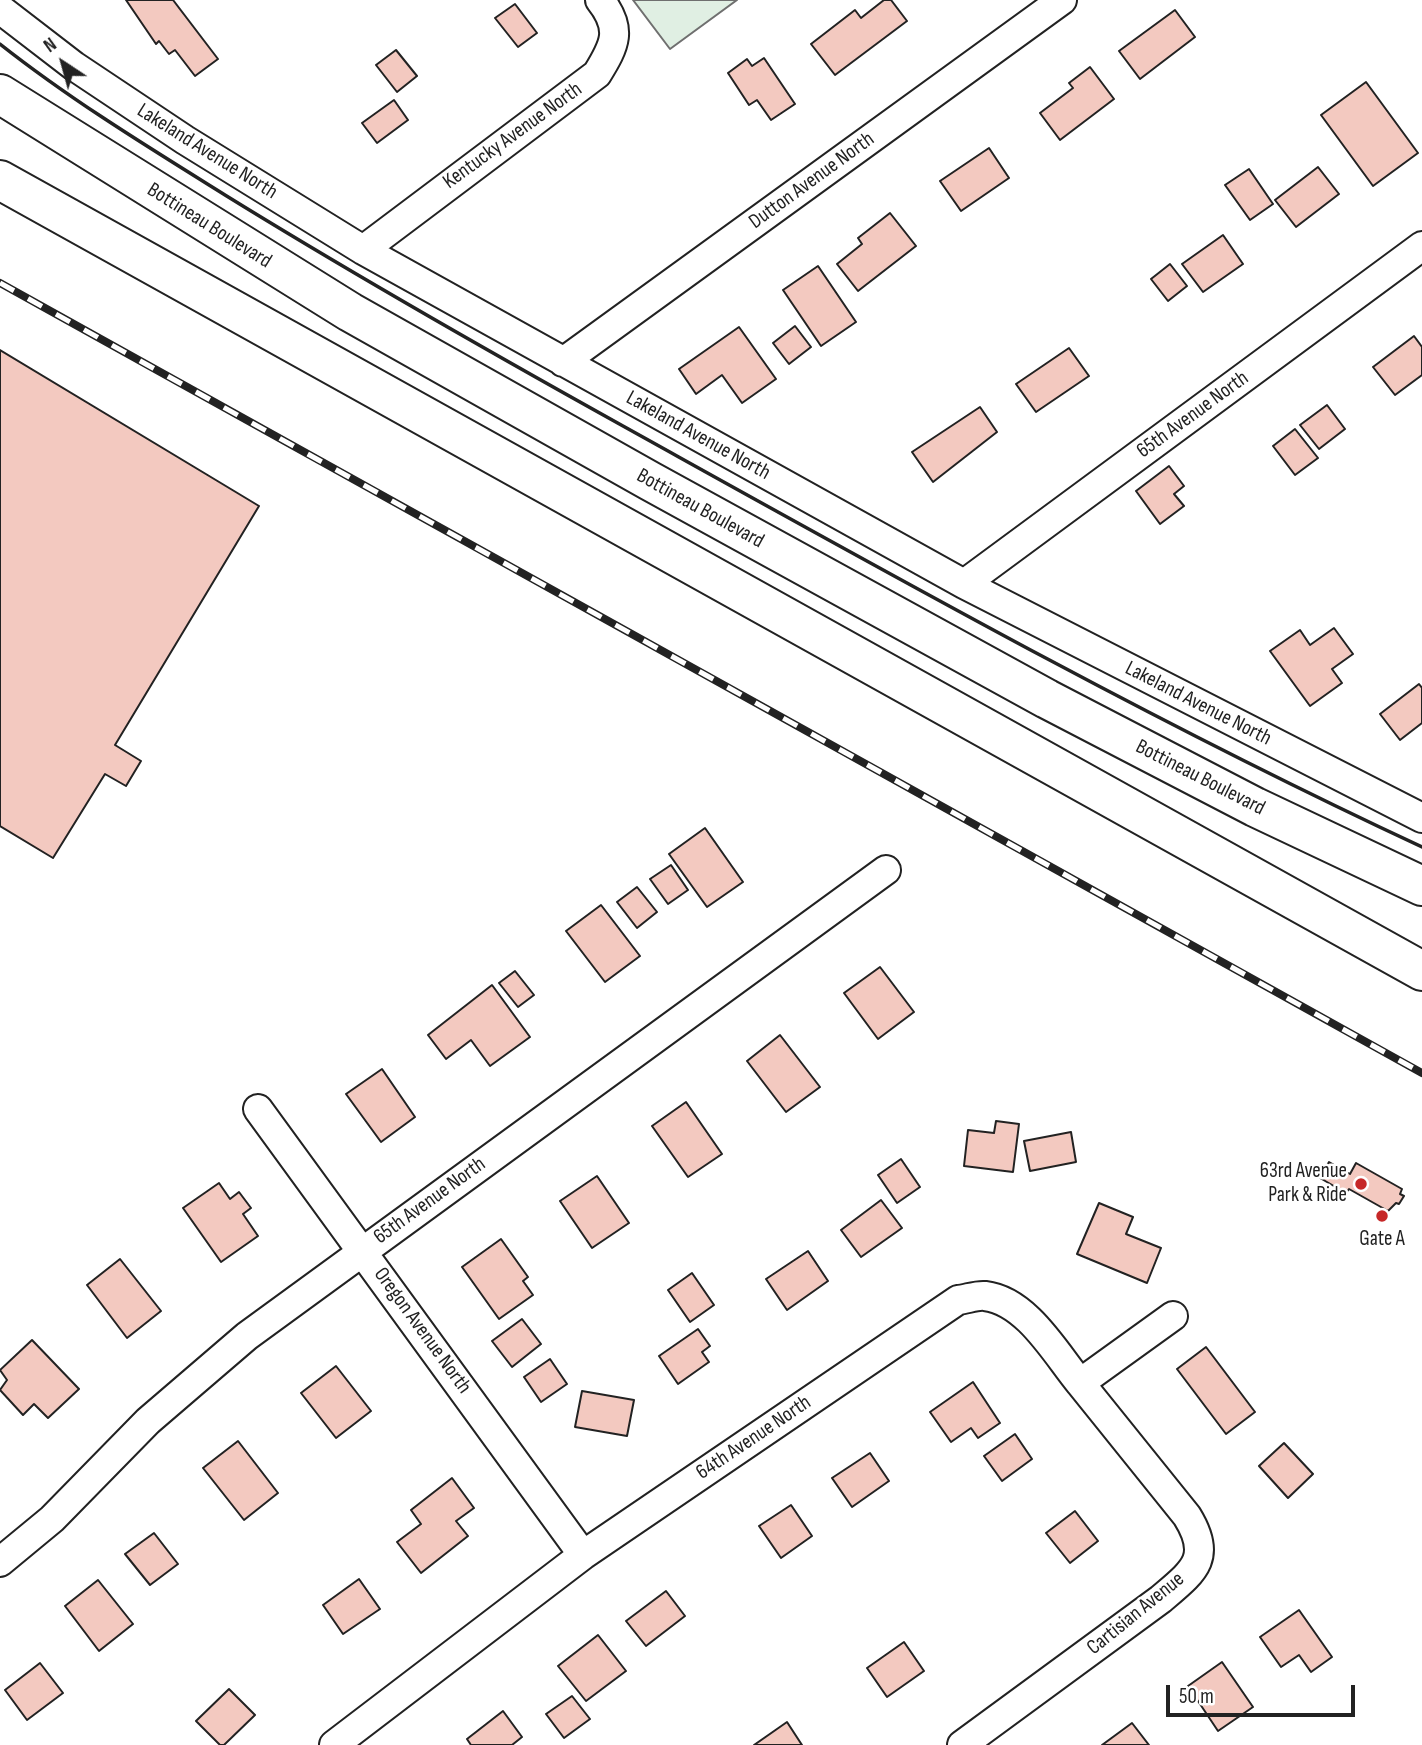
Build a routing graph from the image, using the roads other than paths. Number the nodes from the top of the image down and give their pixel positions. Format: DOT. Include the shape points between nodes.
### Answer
graph roads {
  1 [pos="600,0"];
  2 [pos="1062,0"];
  3 [pos="0,9"];
  4 [pos="0,94"];
  5 [pos="0,180"];
  6 [pos="1422,246"];
  7 [pos="363,250"];
  8 [pos="563,362"];
  9 [pos="964,584"];
  10 [pos="1419,812"];
  11 [pos="886,870"];
  12 [pos="1422,886"];
  13 [pos="1422,971"];
  14 [pos="258,1109"];
  15 [pos="364,1250"];
  16 [pos="1173,1316"];
  17 [pos="1080,1383"];
  18 [pos="583,1555"];
  19 [pos="0,1562"];
  20 [pos="334,1745"];
  21 [pos="962,1745"];
  1 -- 7 [label="street, Kentucky Avenue North" via="613,16 614,46 597,74"];
  2 -- 8 [label="street, Dutton Avenue North"];
  3 -- 7 [label="street, Lakeland Avenue North" via="74,66"];
  4 -- 12 [label="highway, Bottineau Boulevard" via="350,312 756,540 1047,699 1255,807"];
  5 -- 13 [label="highway"];
  6 -- 9 [label="street, 65th Avenue North"];
  7 -- 8 [label="street, Lakeland Avenue North"];
  8 -- 9 [label="street, Lakeland Avenue North"];
  9 -- 10 [label="street, Lakeland Avenue North"];
  11 -- 15 [label="street, 65th Avenue North"];
  14 -- 15 [label="street, Oregon Avenue North"];
  15 -- 18 [label="street, Oregon Avenue North"];
  15 -- 19 [label="street, 65th Avenue North" via="193,1380 52,1519"];
  16 -- 17 [label="street"];
  17 -- 18 [label="street, 64th Avenue North" via="1025,1317 1005,1302 984,1296 958,1300"];
  17 -- 21 [label="street, Cartisian Avenue" via="1187,1516 1200,1537 1202,1552 1185,1579 1161,1599"];
  18 -- 20 [label="street, 64th Avenue North"];
}
